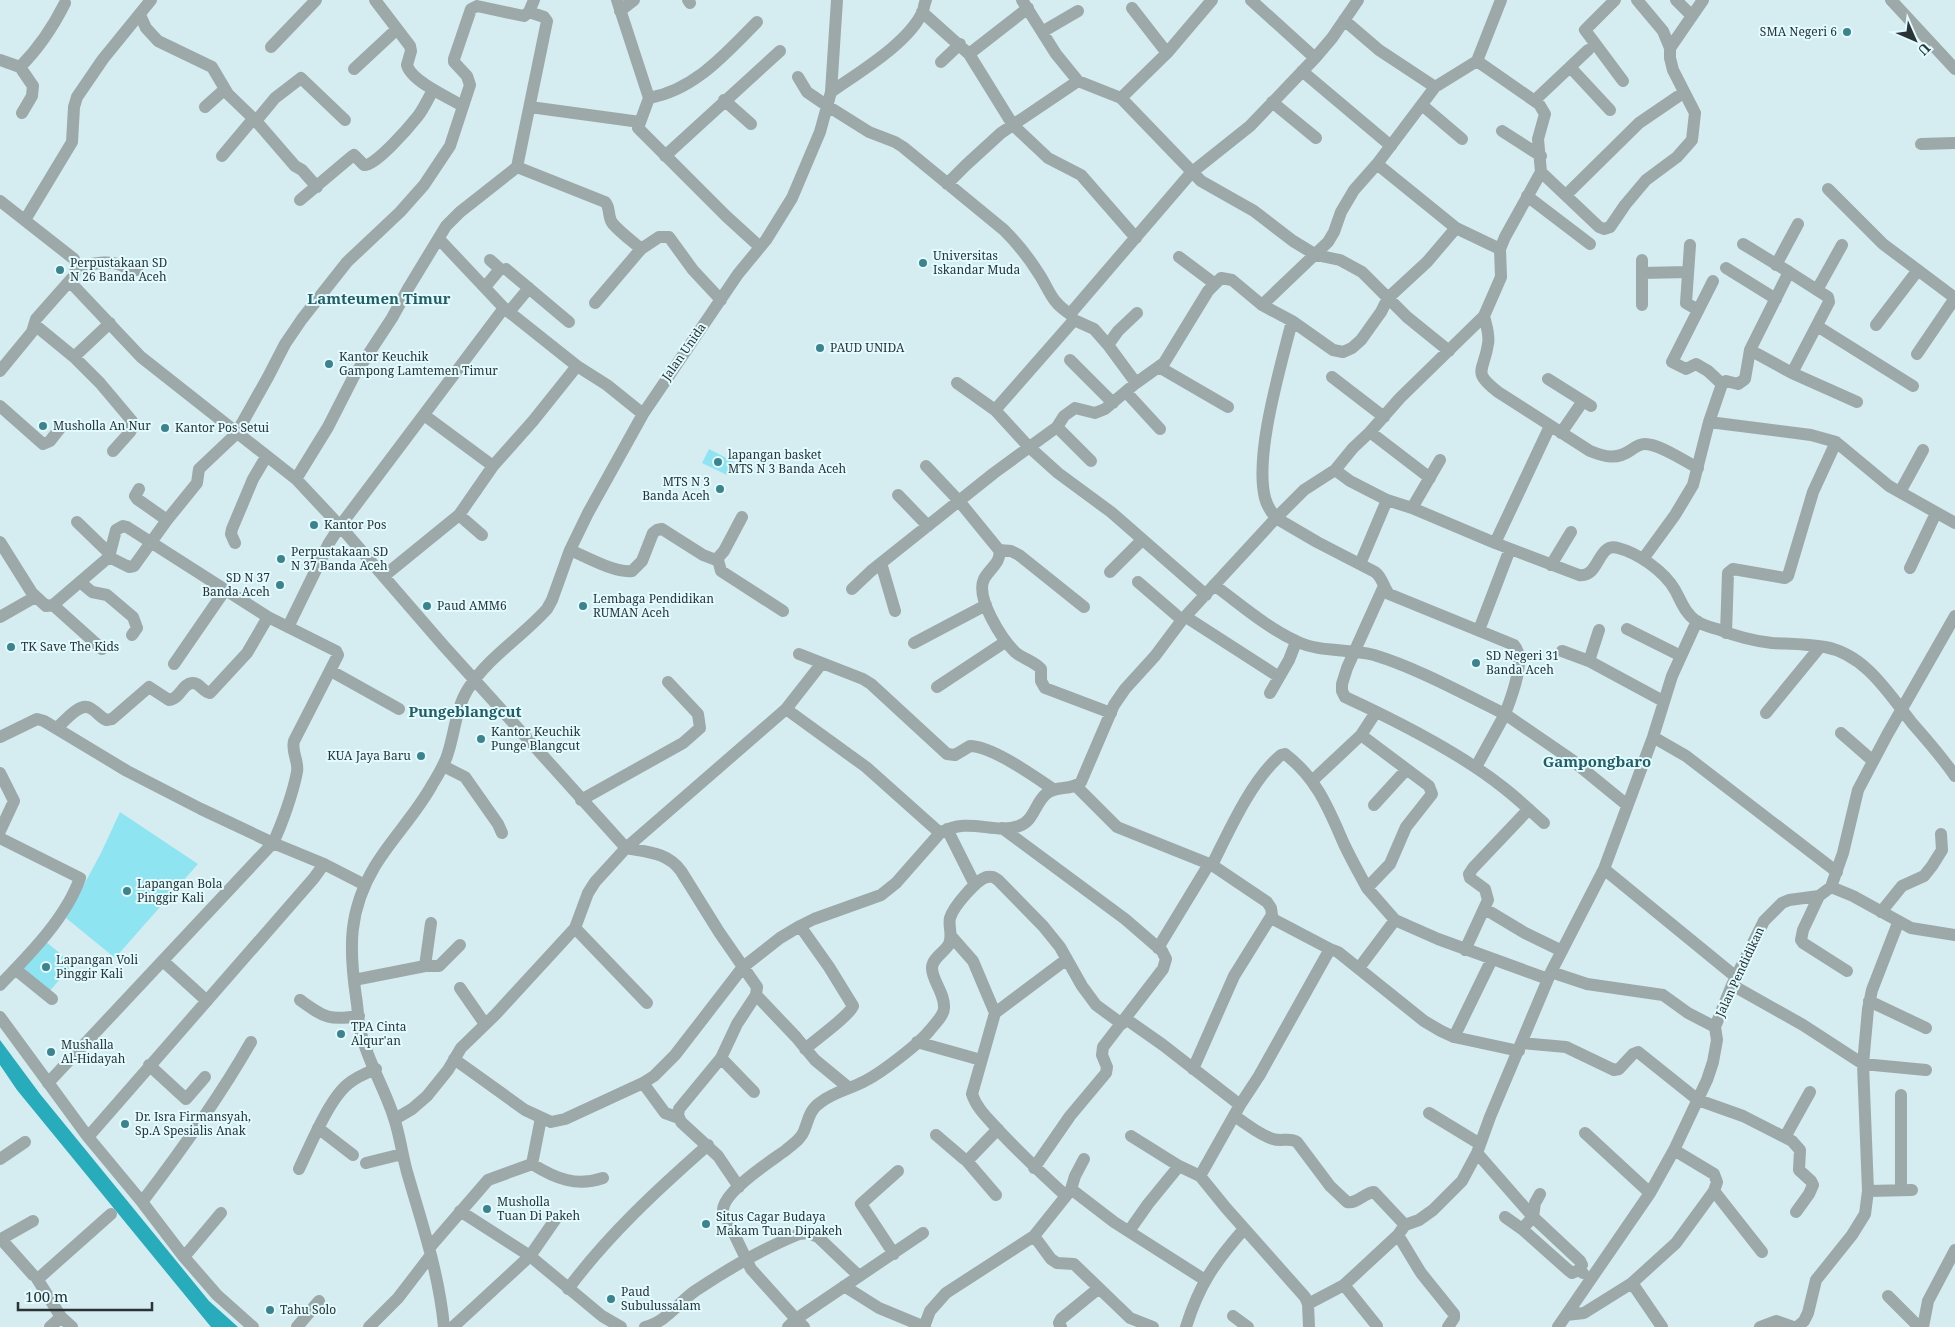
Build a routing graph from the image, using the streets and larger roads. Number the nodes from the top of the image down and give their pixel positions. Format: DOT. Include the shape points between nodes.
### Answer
graph roads {
  1 [pos="151,0"];
  2 [pos="316,0"];
  3 [pos="374,0"];
  4 [pos="634,0"];
  5 [pos="837,0"];
  6 [pos="1212,0"];
  7 [pos="1251,0"];
  8 [pos="1358,0"];
  9 [pos="1501,0"];
  10 [pos="1615,0"];
  11 [pos="1637,0"];
  12 [pos="1676,0"];
  13 [pos="1703,0"];
  14 [pos="1891,0"];
  15 [pos="65,3"];
  16 [pos="1025,4"];
  17 [pos="531,6"];
  18 [pos="619,6"];
  19 [pos="924,6"];
  20 [pos="1132,8"];
  21 [pos="1078,11"];
  22 [pos="140,15"];
  23 [pos="1692,16"];
  24 [pos="1344,20"];
  25 [pos="757,22"];
  26 [pos="397,29"];
  27 [pos="1042,32"];
  28 [pos="960,44"];
  29 [pos="271,46"];
  30 [pos="1670,48"];
  31 [pos="1588,50"];
  32 [pos="780,51"];
  33 [pos="1167,52"];
  34 [pos="969,54"];
  35 [pos="1315,58"];
  36 [pos="0,60"];
  37 [pos="1477,61"];
  38 [pos="941,62"];
  39 [pos="20,67"];
  40 [pos="1570,67"];
  41 [pos="354,69"];
  42 [pos="1955,69"];
  43 [pos="1302,71"];
  44 [pos="798,77"];
  45 [pos="1078,81"];
  46 [pos="1623,81"];
  47 [pos="1435,87"];
  48 [pos="225,89"];
  49 [pos="434,90"];
  50 [pos="831,92"];
  51 [pos="1683,92"];
  52 [pos="649,98"];
  53 [pos="1120,98"];
  54 [pos="724,100"];
  55 [pos="1534,100"];
  56 [pos="1272,102"];
  57 [pos="826,105"];
  58 [pos="1422,105"];
  59 [pos="463,106"];
  60 [pos="530,107"];
  61 [pos="206,108"];
  62 [pos="1610,110"];
  63 [pos="22,113"];
  64 [pos="255,120"];
  65 [pos="345,120"];
  66 [pos="640,122"];
  67 [pos="751,124"];
  68 [pos="1013,124"];
  69 [pos="1502,131"];
  70 [pos="1316,138"];
  71 [pos="1462,139"];
  72 [pos="1955,143"];
  73 [pos="1922,144"];
  74 [pos="1391,146"];
  75 [pos="222,156"];
  76 [pos="665,156"];
  77 [pos="1541,156"];
  78 [pos="1377,164"];
  79 [pos="517,167"];
  80 [pos="1541,172"];
  81 [pos="1191,173"];
  82 [pos="948,184"];
  83 [pos="318,187"];
  84 [pos="1828,189"];
  85 [pos="1566,194"];
  86 [pos="1527,196"];
  87 [pos="300,200"];
  88 [pos="0,201"];
  89 [pos="26,220"];
  90 [pos="1798,224"];
  91 [pos="1456,228"];
  92 [pos="1136,238"];
  93 [pos="439,239"];
  94 [pos="1590,244"];
  95 [pos="1743,244"];
  96 [pos="1690,245"];
  97 [pos="1842,245"];
  98 [pos="760,247"];
  99 [pos="641,249"];
  100 [pos="1500,249"];
  101 [pos="1316,255"];
  102 [pos="1179,256"];
  103 [pos="490,260"];
  104 [pos="1776,265"];
  105 [pos="1726,268"];
  106 [pos="506,269"];
  107 [pos="137,270"];
  108 [pos="1918,270"];
  109 [pos="75,271"];
  110 [pos="1688,272"];
  111 [pos="1789,272"];
  112 [pos="1713,281"];
  113 [pos="1215,284"];
  114 [pos="485,288"];
  115 [pos="529,288"];
  116 [pos="1817,290"];
  117 [pos="1388,298"];
  118 [pos="1955,298"];
  119 [pos="1776,299"];
  120 [pos="721,300"];
  121 [pos="595,303"];
  122 [pos="1642,305"];
  123 [pos="1262,306"];
  124 [pos="506,310"];
  125 [pos="1698,310"];
  126 [pos="1137,313"];
  127 [pos="1484,316"];
  128 [pos="1072,317"];
  129 [pos="1292,321"];
  130 [pos="569,322"];
  131 [pos="110,323"];
  132 [pos="35,325"];
  133 [pos="1876,325"];
  134 [pos="1817,326"];
  135 [pos="1108,345"];
  136 [pos="1449,350"];
  137 [pos="1750,350"];
  138 [pos="1917,354"];
  139 [pos="74,356"];
  140 [pos="1070,360"];
  141 [pos="576,366"];
  142 [pos="1159,368"];
  143 [pos="0,371"];
  144 [pos="1792,372"];
  145 [pos="1332,377"];
  146 [pos="1548,379"];
  147 [pos="957,383"];
  148 [pos="1136,383"];
  149 [pos="1722,384"];
  150 [pos="1913,386"];
  151 [pos="1126,392"];
  152 [pos="1857,402"];
  153 [pos="1113,403"];
  154 [pos="0,406"];
  155 [pos="1228,407"];
  156 [pos="995,410"];
  157 [pos="643,414"];
  158 [pos="424,415"];
  159 [pos="1384,417"];
  160 [pos="1709,422"];
  161 [pos="1057,427"];
  162 [pos="61,428"];
  163 [pos="1160,429"];
  164 [pos="1555,429"];
  165 [pos="1370,432"];
  166 [pos="236,434"];
  167 [pos="1836,442"];
  168 [pos="1028,446"];
  169 [pos="1923,450"];
  170 [pos="113,451"];
  171 [pos="266,457"];
  172 [pos="1440,460"];
  173 [pos="1091,461"];
  174 [pos="493,466"];
  175 [pos="926,466"];
  176 [pos="1698,468"];
  177 [pos="1335,470"];
  178 [pos="1430,478"];
  179 [pos="296,479"];
  180 [pos="139,489"];
  181 [pos="1900,492"];
  182 [pos="898,495"];
  183 [pos="1387,500"];
  184 [pos="959,501"];
  185 [pos="1412,508"];
  186 [pos="1936,513"];
  187 [pos="459,515"];
  188 [pos="742,517"];
  189 [pos="1276,518"];
  190 [pos="167,520"];
  191 [pos="77,522"];
  192 [pos="1955,524"];
  193 [pos="340,526"];
  194 [pos="928,526"];
  195 [pos="1571,532"];
  196 [pos="482,535"];
  197 [pos="1142,540"];
  198 [pos="0,542"];
  199 [pos="151,542"];
  200 [pos="235,543"];
  201 [pos="1494,543"];
  202 [pos="1510,549"];
  203 [pos="570,550"];
  204 [pos="999,550"];
  205 [pos="110,556"];
  206 [pos="1643,559"];
  207 [pos="718,560"];
  208 [pos="882,563"];
  209 [pos="1360,564"];
  210 [pos="1551,565"];
  211 [pos="1910,568"];
  212 [pos="1110,572"];
  213 [pos="384,576"];
  214 [pos="80,582"];
  215 [pos="1138,582"];
  216 [pos="1384,586"];
  217 [pos="852,589"];
  218 [pos="225,590"];
  219 [pos="1210,590"];
  220 [pos="35,597"];
  221 [pos="53,605"];
  222 [pos="986,605"];
  223 [pos="1084,607"];
  224 [pos="783,611"];
  225 [pos="895,611"];
  226 [pos="1955,616"];
  227 [pos="0,617"];
  228 [pos="268,617"];
  229 [pos="1184,619"];
  230 [pos="1697,621"];
  231 [pos="288,627"];
  232 [pos="1626,629"];
  233 [pos="1479,630"];
  234 [pos="1598,630"];
  235 [pos="1952,631"];
  236 [pos="1726,633"];
  237 [pos="132,635"];
  238 [pos="1005,642"];
  239 [pos="1296,642"];
  240 [pos="914,643"];
  241 [pos="1820,646"];
  242 [pos="102,649"];
  243 [pos="1356,651"];
  244 [pos="1562,651"];
  245 [pos="799,654"];
  246 [pos="1681,656"];
  247 [pos="1589,661"];
  248 [pos="822,662"];
  249 [pos="174,664"];
  250 [pos="331,671"];
  251 [pos="1279,677"];
  252 [pos="474,679"];
  253 [pos="668,682"];
  254 [pos="938,687"];
  255 [pos="1270,693"];
  256 [pos="1663,700"];
  257 [pos="399,709"];
  258 [pos="786,709"];
  259 [pos="1902,710"];
  260 [pos="1111,712"];
  261 [pos="1376,712"];
  262 [pos="1766,713"];
  263 [pos="1505,714"];
  264 [pos="57,728"];
  265 [pos="1841,734"];
  266 [pos="1361,735"];
  267 [pos="1652,736"];
  268 [pos="0,738"];
  269 [pos="1873,761"];
  270 [pos="443,766"];
  271 [pos="1476,767"];
  272 [pos="1406,770"];
  273 [pos="0,773"];
  274 [pos="1955,776"];
  275 [pos="1312,781"];
  276 [pos="1076,786"];
  277 [pos="1054,789"];
  278 [pos="581,800"];
  279 [pos="1374,805"];
  280 [pos="1627,805"];
  281 [pos="1529,809"];
  282 [pos="1544,823"];
  283 [pos="1002,828"];
  284 [pos="0,831"];
  285 [pos="944,831"];
  286 [pos="502,833"];
  287 [pos="1940,834"];
  288 [pos="0,838"];
  289 [pos="273,843"];
  290 [pos="626,848"];
  291 [pos="324,864"];
  292 [pos="1210,864"];
  293 [pos="1604,869"];
  294 [pos="1837,872"];
  295 [pos="365,885"];
  296 [pos="975,885"];
  297 [pos="1831,887"];
  298 [pos="1367,888"];
  299 [pos="1818,896"];
  300 [pos="1485,909"];
  301 [pos="1880,912"];
  302 [pos="1271,918"];
  303 [pos="1395,920"];
  304 [pos="1898,923"];
  305 [pos="431,924"];
  306 [pos="800,926"];
  307 [pos="575,928"];
  308 [pos="1955,935"];
  309 [pos="951,936"];
  310 [pos="460,945"];
  311 [pos="1158,948"];
  312 [pos="1330,949"];
  313 [pos="1465,950"];
  314 [pos="1562,951"];
  315 [pos="1492,958"];
  316 [pos="1068,959"];
  317 [pos="163,961"];
  318 [pos="425,966"];
  319 [pos="743,967"];
  320 [pos="1360,968"];
  321 [pos="15,969"];
  322 [pos="1847,970"];
  323 [pos="1550,975"];
  324 [pos="354,980"];
  325 [pos="1734,981"];
  326 [pos="0,985"];
  327 [pos="460,988"];
  328 [pos="756,995"];
  329 [pos="52,999"];
  330 [pos="300,1000"];
  331 [pos="207,1001"];
  332 [pos="1869,1001"];
  333 [pos="648,1003"];
  334 [pos="995,1013"];
  335 [pos="358,1016"];
  336 [pos="0,1017"];
  337 [pos="1124,1022"];
  338 [pos="486,1024"];
  339 [pos="1715,1027"];
  340 [pos="1926,1028"];
  341 [pos="1454,1037"];
  342 [pos="252,1042"];
  343 [pos="917,1042"];
  344 [pos="1520,1047"];
  345 [pos="805,1049"];
  346 [pos="720,1058"];
  347 [pos="454,1059"];
  348 [pos="981,1060"];
  349 [pos="1864,1064"];
  350 [pos="149,1065"];
  351 [pos="1193,1069"];
  352 [pos="376,1070"];
  353 [pos="1926,1070"];
  354 [pos="205,1077"];
  355 [pos="48,1083"];
  356 [pos="643,1083"];
  357 [pos="849,1088"];
  358 [pos="754,1092"];
  359 [pos="1810,1092"];
  360 [pos="1901,1095"];
  361 [pos="1698,1100"];
  362 [pos="1237,1110"];
  363 [pos="1429,1113"];
  364 [pos="541,1118"];
  365 [pos="679,1118"];
  366 [pos="395,1119"];
  367 [pos="318,1128"];
  368 [pos="998,1129"];
  369 [pos="1585,1133"];
  370 [pos="936,1135"];
  371 [pos="1131,1136"];
  372 [pos="88,1137"];
  373 [pos="1785,1137"];
  374 [pos="25,1142"];
  375 [pos="708,1145"];
  376 [pos="1479,1148"];
  377 [pos="1674,1150"];
  378 [pos="402,1154"];
  379 [pos="353,1155"];
  380 [pos="0,1159"];
  381 [pos="1084,1159"];
  382 [pos="966,1160"];
  383 [pos="366,1163"];
  384 [pos="532,1164"];
  385 [pos="1179,1166"];
  386 [pos="1034,1168"];
  387 [pos="299,1169"];
  388 [pos="898,1171"];
  389 [pos="1200,1176"];
  390 [pos="603,1178"];
  391 [pos="739,1188"];
  392 [pos="1714,1191"];
  393 [pos="1868,1191"];
  394 [pos="1069,1193"];
  395 [pos="1650,1193"];
  396 [pos="1540,1194"];
  397 [pos="996,1195"];
  398 [pos="142,1202"];
  399 [pos="460,1211"];
  400 [pos="1796,1212"];
  401 [pos="221,1213"];
  402 [pos="111,1214"];
  403 [pos="1533,1216"];
  404 [pos="557,1217"];
  405 [pos="1505,1217"];
  406 [pos="33,1221"];
  407 [pos="1244,1229"];
  408 [pos="1522,1229"];
  409 [pos="1402,1230"];
  410 [pos="1129,1231"];
  411 [pos="924,1234"];
  412 [pos="1034,1236"];
  413 [pos="1,1239"];
  414 [pos="1955,1250"];
  415 [pos="431,1251"];
  416 [pos="1762,1252"];
  417 [pos="894,1254"];
  418 [pos="530,1256"];
  419 [pos="184,1257"];
  420 [pos="746,1259"];
  421 [pos="1579,1270"];
  422 [pos="859,1276"];
  423 [pos="36,1277"];
  424 [pos="1590,1279"];
  425 [pos="1205,1280"];
  426 [pos="1632,1283"];
  427 [pos="1344,1285"];
  428 [pos="844,1286"];
  429 [pos="1099,1288"];
  430 [pos="568,1289"];
  431 [pos="1888,1296"];
  432 [pos="319,1301"];
  433 [pos="1308,1304"];
  434 [pos="1233,1316"];
  435 [pos="60,1317"];
  436 [pos="599,1321"];
  437 [pos="1562,1323"];
  438 [pos="796,1324"];
  439 [pos="1377,1326"];
  440 [pos="50,1327"];
  441 [pos="72,1327"];
  442 [pos="253,1327"];
  443 [pos="297,1327"];
  444 [pos="369,1327"];
  445 [pos="444,1327"];
  446 [pos="453,1327"];
  447 [pos="622,1327"];
  448 [pos="645,1327"];
  449 [pos="924,1327"];
  450 [pos="1061,1327"];
  451 [pos="1153,1327"];
  452 [pos="1186,1327"];
  453 [pos="1248,1327"];
  454 [pos="1309,1327"];
  455 [pos="1448,1327"];
  456 [pos="1662,1327"];
  457 [pos="1760,1327"];
  458 [pos="1795,1327"];
  459 [pos="1921,1327"];
  1 -- 22 [label="street"];
  2 -- 29 [label="street"];
  3 -- 26 [label="street"];
  4 -- 18 [label="street"];
  5 -- 50 [label="street, Jalan Unida"];
  6 -- 33 [label="street"];
  7 -- 35 [label="street"];
  8 -- 24 [label="street"];
  9 -- 37 [label="street"];
  10 -- 46 [label="street" via="1585,30"];
  11 -- 30 [label="street" via="1662,31"];
  12 -- 23 [label="street"];
  13 -- 23 [label="street"];
  14 -- 42 [label="street"];
  15 -- 39 [label="street" via="42,42"];
  16 -- 27 [label="street"];
  16 -- 34 [label="street"];
  17 -- 59 [label="street" via="524,16 476,6 471,9 454,59 470,81"];
  17 -- 60 [label="street" via="547,21"];
  18 -- 52 [label="street"];
  19 -- 28 [label="street"];
  19 -- 50 [label="street" via="903,37 884,55"];
  20 -- 33 [label="street"];
  21 -- 27 [label="street"];
  22 -- 48 [label="street" via="158,41 212,67"];
  22 -- 89 [label="street" via="103,59 78,97 74,108 72,142"];
  23 -- 30 [label="street"];
  24 -- 35 [label="street"];
  24 -- 47 [label="street" via="1380,50"];
  25 -- 52 [label="street" via="701,75 682,88"];
  26 -- 41 [label="street"];
  26 -- 49 [label="street" via="410,46 408,69"];
  27 -- 45 [label="street"];
  28 -- 34 [label="street"];
  28 -- 38 [label="street"];
  30 -- 51 [label="street" via="1673,70"];
  31 -- 40 [label="street"];
  32 -- 54 [label="street"];
  33 -- 53 [label="street"];
  34 -- 68 [label="street"];
  35 -- 43 [label="street"];
  36 -- 39 [label="street"];
  37 -- 47 [label="street"];
  37 -- 55 [label="street"];
  39 -- 63 [label="street" via="31,81 33,91"];
  40 -- 55 [label="street"];
  40 -- 62 [label="street"];
  43 -- 56 [label="street"];
  43 -- 74 [label="street"];
  44 -- 57 [label="street" via="807,92"];
  45 -- 53 [label="street"];
  45 -- 68 [label="street"];
  47 -- 58 [label="street"];
  48 -- 61 [label="street"];
  48 -- 64 [label="street"];
  49 -- 59 [label="street"];
  49 -- 83 [label="street" via="416,119 371,164 364,164 354,155"];
  50 -- 57 [label="street, Jalan Unida"];
  51 -- 85 [label="street" via="1639,122"];
  51 -- 85 [label="street" via="1695,113 1692,140 1677,158 1646,180 1610,227 1600,227"];
  52 -- 66 [label="street"];
  53 -- 81 [label="street"];
  54 -- 67 [label="street"];
  54 -- 76 [label="street"];
  55 -- 77 [label="street" via="1545,114 1538,139"];
  56 -- 70 [label="street"];
  56 -- 81 [label="street" via="1244,131"];
  57 -- 82 [label="street" via="868,132 895,142"];
  57 -- 98 [label="street, Jalan Unida" via="820,132 792,198"];
  58 -- 71 [label="street"];
  58 -- 74 [label="street"];
  59 -- 166 [label="street" via="450,146 424,185 347,262 302,319"];
  60 -- 66 [label="street"];
  60 -- 79 [label="street"];
  64 -- 65 [label="street" via="275,98 301,78"];
  64 -- 75 [label="street"];
  64 -- 83 [label="street"];
  66 -- 76 [label="street" via="638,128"];
  68 -- 82 [label="street"];
  68 -- 92 [label="street" via="1048,158 1081,174"];
  69 -- 77 [label="street"];
  72 -- 73 [label="street"];
  74 -- 78 [label="street"];
  76 -- 98 [label="street"];
  77 -- 80 [label="street"];
  78 -- 91 [label="street"];
  78 -- 101 [label="street" via="1354,190 1334,232"];
  79 -- 93 [label="street" via="460,212"];
  79 -- 99 [label="street" via="605,202 613,224"];
  80 -- 85 [label="street"];
  80 -- 86 [label="street"];
  81 -- 92 [label="street"];
  81 -- 101 [label="street" via="1254,211"];
  82 -- 128 [label="street" via="1014,240 1040,275 1053,301"];
  83 -- 87 [label="street"];
  84 -- 108 [label="street" via="1883,244"];
  86 -- 94 [label="street"];
  86 -- 100 [label="street"];
  88 -- 89 [label="street"];
  89 -- 109 [label="street" via="70,255 76,262"];
  90 -- 104 [label="street"];
  91 -- 100 [label="street"];
  91 -- 117 [label="street" via="1427,262"];
  92 -- 128 [label="street"];
  93 -- 114 [label="street"];
  93 -- 179 [label="street" via="354,376"];
  95 -- 104 [label="street"];
  96 -- 110 [label="street"];
  97 -- 116 [label="street"];
  98 -- 120 [label="street, Jalan Unida"];
  99 -- 120 [label="street" via="659,237 669,238"];
  99 -- 121 [label="street"];
  100 -- 127 [label="street" via="1501,277"];
  101 -- 117 [label="street" via="1351,265 1369,277"];
  101 -- 123 [label="street"];
  102 -- 113 [label="street"];
  103 -- 114 [label="street" via="500,269"];
  104 -- 111 [label="street"];
  105 -- 119 [label="street"];
  106 -- 115 [label="street"];
  107 -- 109 [label="street" via="106,263"];
  108 -- 118 [label="street"];
  108 -- 133 [label="street"];
  109 -- 131 [label="street" via="73,286"];
  109 -- 132 [label="street" via="36,319"];
  110 -- 122 [label="street" via="1642,267"];
  110 -- 125 [label="street" via="1686,303"];
  111 -- 116 [label="street"];
  111 -- 119 [label="street"];
  112 -- 125 [label="street"];
  113 -- 123 [label="street" via="1221,278 1232,280"];
  113 -- 142 [label="street" via="1170,357"];
  114 -- 124 [label="street"];
  115 -- 124 [label="street"];
  115 -- 130 [label="street"];
  116 -- 134 [label="street" via="1830,300"];
  117 -- 129 [label="street" via="1361,340 1343,352 1333,350"];
  117 -- 136 [label="street" via="1407,318"];
  118 -- 138 [label="street"];
  119 -- 137 [label="street"];
  120 -- 157 [label="street, Jalan Unida"];
  123 -- 129 [label="street"];
  124 -- 141 [label="street"];
  124 -- 158 [label="street"];
  125 -- 149 [label="street" via="1672,362 1686,369 1696,364"];
  126 -- 135 [label="street"];
  127 -- 136 [label="street"];
  127 -- 164 [label="street" via="1489,339 1482,366 1483,379"];
  128 -- 135 [label="street" via="1094,328"];
  128 -- 156 [label="street"];
  129 -- 189 [label="street" via="1263,456 1265,499"];
  131 -- 139 [label="street"];
  131 -- 166 [label="street" via="141,357"];
  132 -- 139 [label="street"];
  132 -- 143 [label="street"];
  134 -- 144 [label="street"];
  134 -- 150 [label="street"];
  135 -- 148 [label="street"];
  136 -- 159 [label="street"];
  137 -- 144 [label="street"];
  137 -- 149 [label="street" via="1745,379 1738,384 1726,381"];
  139 -- 170 [label="street" via="132,421 132,428"];
  140 -- 153 [label="street"];
  141 -- 157 [label="street"];
  141 -- 174 [label="street"];
  142 -- 148 [label="street"];
  142 -- 155 [label="street"];
  144 -- 152 [label="street"];
  145 -- 159 [label="street"];
  146 -- 164 [label="street" via="1587,403"];
  147 -- 156 [label="street"];
  148 -- 151 [label="street"];
  149 -- 160 [label="street"];
  151 -- 153 [label="street"];
  151 -- 163 [label="street"];
  153 -- 161 [label="street" via="1095,413 1080,408 1071,410"];
  154 -- 162 [label="street" via="43,444"];
  156 -- 168 [label="street"];
  157 -- 203 [label="street, Jalan Unida"];
  158 -- 174 [label="street"];
  158 -- 193 [label="street"];
  159 -- 165 [label="street"];
  160 -- 167 [label="street" via="1811,435"];
  160 -- 176 [label="street"];
  161 -- 168 [label="street"];
  161 -- 173 [label="street"];
  164 -- 176 [label="street" via="1606,457 1617,457 1646,444"];
  164 -- 201 [label="street"];
  165 -- 177 [label="street"];
  165 -- 178 [label="street"];
  166 -- 171 [label="street"];
  166 -- 190 [label="street" via="199,469 196,483"];
  167 -- 181 [label="street"];
  167 -- 236 [label="street" via="1810,498 1788,576 1734,569 1728,573"];
  168 -- 184 [label="street"];
  168 -- 197 [label="street"];
  169 -- 181 [label="street"];
  171 -- 179 [label="street"];
  171 -- 200 [label="street" via="232,529"];
  172 -- 178 [label="street"];
  174 -- 187 [label="street"];
  175 -- 184 [label="street"];
  176 -- 206 [label="street" via="1693,485 1675,515"];
  177 -- 183 [label="street"];
  177 -- 189 [label="street" via="1304,490"];
  178 -- 185 [label="street"];
  179 -- 193 [label="street"];
  180 -- 190 [label="street" via="135,496 137,499"];
  181 -- 186 [label="street"];
  182 -- 194 [label="street"];
  183 -- 185 [label="street"];
  183 -- 209 [label="street"];
  184 -- 194 [label="street"];
  184 -- 204 [label="street"];
  185 -- 201 [label="street"];
  186 -- 192 [label="street"];
  186 -- 211 [label="street"];
  187 -- 196 [label="street"];
  187 -- 213 [label="street"];
  188 -- 207 [label="street"];
  189 -- 209 [label="street"];
  189 -- 219 [label="street"];
  190 -- 199 [label="street"];
  191 -- 205 [label="street"];
  193 -- 213 [label="street"];
  193 -- 231 [label="street"];
  194 -- 208 [label="street"];
  195 -- 210 [label="street"];
  197 -- 212 [label="street"];
  197 -- 219 [label="street"];
  198 -- 220 [label="street"];
  199 -- 205 [label="street" via="134,566"];
  199 -- 205 [label="street" via="123,526 116,530"];
  199 -- 218 [label="street"];
  201 -- 202 [label="street"];
  202 -- 210 [label="street"];
  202 -- 233 [label="street"];
  203 -- 207 [label="street" via="632,572 642,561 653,532 662,529 703,555"];
  203 -- 252 [label="street, Jalan Unida" via="547,609"];
  204 -- 222 [label="street" via="999,559 983,580"];
  204 -- 223 [label="street" via="1011,550 1020,555"];
  205 -- 214 [label="street"];
  206 -- 210 [label="street" via="1614,547 1607,549 1586,576"];
  206 -- 230 [label="street" via="1671,584 1681,604"];
  207 -- 224 [label="street" via="721,571"];
  208 -- 217 [label="street"];
  208 -- 225 [label="street"];
  209 -- 216 [label="street" via="1381,576"];
  213 -- 252 [label="street"];
  214 -- 221 [label="street"];
  214 -- 237 [label="street" via="92,592 107,596 133,617 138,628"];
  215 -- 229 [label="street"];
  216 -- 233 [label="street" via="1392,596"];
  216 -- 243 [label="street"];
  218 -- 228 [label="street"];
  218 -- 249 [label="street"];
  219 -- 229 [label="street"];
  219 -- 239 [label="street"];
  220 -- 221 [label="street" via="44,605"];
  220 -- 227 [label="street"];
  221 -- 242 [label="street"];
  222 -- 238 [label="street"];
  222 -- 240 [label="street"];
  226 -- 235 [label="street"];
  228 -- 231 [label="street"];
  228 -- 264 [label="street" via="246,653 210,693 192,683 170,700 149,687 112,719 84,707"];
  229 -- 251 [label="street"];
  229 -- 260 [label="street" via="1119,697"];
  230 -- 236 [label="street"];
  230 -- 246 [label="street"];
  231 -- 250 [label="street" via="337,653"];
  232 -- 246 [label="street"];
  233 -- 263 [label="street" via="1507,640 1518,649 1519,666"];
  234 -- 247 [label="street"];
  235 -- 259 [label="street"];
  236 -- 241 [label="street" via="1770,643"];
  238 -- 254 [label="street"];
  238 -- 260 [label="street" via="1023,659 1041,669 1045,688"];
  239 -- 243 [label="street" via="1336,651"];
  239 -- 251 [label="street"];
  241 -- 259 [label="street" via="1835,650 1868,670"];
  241 -- 262 [label="street"];
  243 -- 261 [label="street" via="1347,668 1342,691 1345,697"];
  243 -- 263 [label="street" via="1422,674"];
  244 -- 247 [label="street"];
  245 -- 248 [label="street"];
  246 -- 256 [label="street"];
  247 -- 256 [label="street"];
  248 -- 258 [label="street"];
  248 -- 277 [label="street" via="871,684 947,754 954,755 970,746 979,747"];
  250 -- 257 [label="street"];
  250 -- 289 [label="street" via="294,741 297,772"];
  251 -- 255 [label="street"];
  252 -- 270 [label="street, Jalan Unida" via="461,702"];
  252 -- 278 [label="street"];
  253 -- 278 [label="street" via="698,714 700,728 683,743"];
  256 -- 267 [label="street"];
  258 -- 285 [label="street" via="866,766"];
  258 -- 290 [label="street"];
  259 -- 269 [label="street"];
  259 -- 274 [label="street"];
  260 -- 276 [label="street" via="1084,780"];
  261 -- 266 [label="street"];
  261 -- 271 [label="street"];
  263 -- 271 [label="street"];
  263 -- 280 [label="street" via="1572,760"];
  264 -- 268 [label="street" via="37,719"];
  264 -- 289 [label="street" via="127,771"];
  265 -- 269 [label="street"];
  266 -- 272 [label="street"];
  266 -- 275 [label="street"];
  267 -- 280 [label="street"];
  267 -- 294 [label="street" via="1686,756"];
  269 -- 294 [label="street" via="1855,800"];
  270 -- 286 [label="street" via="465,777"];
  270 -- 295 [label="street, Jalan Unida"];
  271 -- 281 [label="street"];
  272 -- 279 [label="street"];
  272 -- 298 [label="street" via="1429,786 1432,794 1406,827 1390,864"];
  273 -- 284 [label="street" via="14,801"];
  275 -- 292 [label="street" via="1287,755 1279,756 1245,802"];
  275 -- 298 [label="street" via="1333,816"];
  276 -- 277 [label="street"];
  276 -- 292 [label="street" via="1117,827"];
  277 -- 283 [label="street" via="1041,799 1025,823"];
  278 -- 290 [label="street"];
  280 -- 293 [label="street"];
  281 -- 282 [label="street"];
  281 -- 300 [label="street" via="1470,874 1470,878 1487,893"];
  283 -- 285 [label="street" via="967,825"];
  283 -- 311 [label="street" via="1125,919"];
  285 -- 296 [label="street"];
  285 -- 306 [label="street" via="881,895"];
  287 -- 301 [label="street" via="1942,850 1932,866 1924,876 1902,886"];
  288 -- 321 [label="street" via="80,878 61,913 38,945"];
  289 -- 291 [label="street"];
  289 -- 317 [label="street"];
  290 -- 307 [label="street" via="595,882"];
  290 -- 319 [label="street" via="659,854 676,864"];
  291 -- 295 [label="street"];
  291 -- 331 [label="street"];
  292 -- 302 [label="street" via="1267,902 1272,911"];
  292 -- 311 [label="street"];
  293 -- 314 [label="street"];
  293 -- 325 [label="street"];
  294 -- 297 [label="street"];
  295 -- 324 [label="street, Jalan Unida" via="352,924"];
  296 -- 309 [label="street" via="954,908 950,920"];
  296 -- 316 [label="street" via="986,877 998,880 1043,926"];
  297 -- 299 [label="street, Jalan Pendidikan"];
  297 -- 301 [label="street"];
  298 -- 303 [label="street"];
  299 -- 322 [label="street" via="1801,940"];
  299 -- 325 [label="street, Jalan Pendidikan" via="1789,900 1773,910 1764,921"];
  300 -- 313 [label="street"];
  300 -- 314 [label="street"];
  301 -- 304 [label="street"];
  302 -- 312 [label="street"];
  302 -- 351 [label="street" via="1237,970"];
  303 -- 313 [label="street"];
  303 -- 320 [label="street"];
  304 -- 308 [label="street" via="1920,931"];
  304 -- 332 [label="street"];
  305 -- 318 [label="street"];
  306 -- 319 [label="street"];
  306 -- 345 [label="street" via="853,1006"];
  307 -- 333 [label="street"];
  307 -- 338 [label="street"];
  309 -- 334 [label="street" via="973,961"];
  309 -- 343 [label="street" via="948,946 932,967 944,1001 943,1012 929,1032"];
  310 -- 318 [label="street" via="439,966"];
  311 -- 337 [label="street" via="1166,958 1165,966"];
  312 -- 320 [label="street"];
  312 -- 362 [label="street"];
  313 -- 315 [label="street"];
  314 -- 323 [label="street"];
  315 -- 323 [label="street"];
  315 -- 341 [label="street"];
  316 -- 334 [label="street"];
  316 -- 337 [label="street" via="1096,1005"];
  317 -- 331 [label="street"];
  317 -- 355 [label="street"];
  318 -- 324 [label="street"];
  319 -- 328 [label="street" via="755,982"];
  319 -- 356 [label="street" via="675,1056"];
  320 -- 341 [label="street" via="1424,1021"];
  321 -- 326 [label="street"];
  321 -- 329 [label="street"];
  323 -- 339 [label="street" via="1603,987 1663,995"];
  323 -- 344 [label="street"];
  324 -- 335 [label="street, Jalan Unida"];
  325 -- 339 [label="street, Jalan Pendidikan"];
  325 -- 349 [label="street"];
  327 -- 338 [label="street"];
  328 -- 345 [label="street"];
  328 -- 346 [label="street"];
  330 -- 335 [label="street" via="319,1014 337,1020"];
  331 -- 350 [label="street"];
  332 -- 340 [label="street"];
  332 -- 349 [label="street"];
  334 -- 348 [label="street"];
  335 -- 352 [label="street, Jalan Unida" via="364,1043"];
  336 -- 355 [label="street"];
  337 -- 351 [label="street" via="1163,1045"];
  337 -- 386 [label="street" via="1102,1049 1107,1071 1070,1116"];
  338 -- 347 [label="street"];
  339 -- 361 [label="street, Jalan Pendidikan" via="1717,1050"];
  341 -- 344 [label="street"];
  342 -- 398 [label="street" via="180,1152"];
  343 -- 348 [label="street"];
  343 -- 357 [label="street" via="879,1074"];
  344 -- 361 [label="street" via="1566,1047 1614,1070 1638,1052"];
  344 -- 376 [label="street"];
  345 -- 357 [label="street"];
  346 -- 358 [label="street"];
  346 -- 365 [label="street" via="679,1109"];
  347 -- 364 [label="street"];
  347 -- 366 [label="street" via="442,1080 427,1096"];
  348 -- 368 [label="street" via="972,1094 979,1108"];
  349 -- 353 [label="street"];
  349 -- 393 [label="street"];
  350 -- 354 [label="street" via="186,1099"];
  350 -- 372 [label="street"];
  351 -- 362 [label="street"];
  352 -- 366 [label="street, Jalan Unida"];
  352 -- 367 [label="street" via="342,1089"];
  355 -- 372 [label="street"];
  356 -- 364 [label="street" via="558,1122"];
  356 -- 365 [label="street" via="665,1113"];
  357 -- 391 [label="street" via="831,1094 814,1107 797,1141 756,1171"];
  359 -- 373 [label="street"];
  360 -- 393 [label="street" via="1906,1190"];
  361 -- 373 [label="street" via="1743,1116"];
  361 -- 377 [label="street, Jalan Pendidikan"];
  362 -- 389 [label="street"];
  362 -- 409 [label="street" via="1266,1137 1297,1142 1330,1186 1347,1202 1374,1192"];
  363 -- 376 [label="street"];
  364 -- 384 [label="street"];
  365 -- 375 [label="street"];
  366 -- 378 [label="street, Jalan Unida"];
  367 -- 379 [label="street"];
  367 -- 387 [label="street"];
  368 -- 382 [label="street"];
  368 -- 386 [label="street"];
  369 -- 395 [label="street"];
  370 -- 382 [label="street"];
  371 -- 385 [label="street"];
  372 -- 398 [label="street"];
  373 -- 400 [label="street" via="1799,1148 1798,1168 1813,1185"];
  374 -- 380 [label="street"];
  375 -- 391 [label="street"];
  375 -- 430 [label="street" via="668,1180 598,1252"];
  376 -- 403 [label="street"];
  376 -- 409 [label="street" via="1470,1169 1456,1188 1433,1210"];
  377 -- 392 [label="street" via="1714,1174 1717,1182"];
  377 -- 395 [label="street, Jalan Pendidikan"];
  378 -- 383 [label="street"];
  378 -- 415 [label="street, Jalan Unida"];
  381 -- 394 [label="street"];
  382 -- 397 [label="street"];
  384 -- 390 [label="street" via="572,1182"];
  384 -- 399 [label="street" via="488,1180"];
  385 -- 389 [label="street"];
  385 -- 410 [label="street"];
  386 -- 394 [label="street"];
  388 -- 417 [label="street" via="861,1204"];
  389 -- 407 [label="street"];
  391 -- 420 [label="street" via="726,1200 723,1209"];
  392 -- 416 [label="street"];
  392 -- 426 [label="street" via="1676,1243"];
  393 -- 458 [label="street" via="1865,1214 1816,1280 1804,1321"];
  394 -- 410 [label="street"];
  394 -- 412 [label="street"];
  395 -- 424 [label="street, Jalan Pendidikan"];
  396 -- 403 [label="street"];
  398 -- 419 [label="street"];
  399 -- 415 [label="street"];
  399 -- 418 [label="street"];
  401 -- 419 [label="street"];
  402 -- 423 [label="street" via="46,1273"];
  403 -- 408 [label="street"];
  403 -- 421 [label="street" via="1580,1261"];
  404 -- 418 [label="street"];
  405 -- 408 [label="street"];
  406 -- 413 [label="street"];
  407 -- 425 [label="street" via="1220,1256"];
  407 -- 433 [label="street"];
  408 -- 421 [label="street" via="1572,1273"];
  409 -- 427 [label="street"];
  409 -- 455 [label="street" via="1421,1273 1454,1314"];
  410 -- 425 [label="street"];
  411 -- 417 [label="street"];
  412 -- 429 [label="street" via="1051,1259 1074,1264"];
  412 -- 449 [label="street" via="946,1292 930,1311"];
  413 -- 423 [label="street"];
  414 -- 459 [label="street" via="1928,1300"];
  415 -- 444 [label="street" via="398,1298"];
  415 -- 445 [label="street, Jalan Unida"];
  417 -- 422 [label="street"];
  418 -- 430 [label="street"];
  418 -- 446 [label="street"];
  419 -- 442 [label="street" via="217,1295"];
  420 -- 422 [label="street" via="800,1234 809,1233 818,1237"];
  420 -- 438 [label="street" via="758,1279"];
  420 -- 448 [label="street" via="684,1299 660,1321"];
  421 -- 424 [label="street"];
  422 -- 428 [label="street"];
  423 -- 435 [label="street"];
  424 -- 437 [label="street, Jalan Pendidikan"];
  425 -- 452 [label="street" via="1196,1295"];
  426 -- 437 [label="street"];
  426 -- 456 [label="street"];
  427 -- 433 [label="street"];
  427 -- 439 [label="street"];
  428 -- 438 [label="street"];
  428 -- 449 [label="street" via="879,1308"];
  429 -- 450 [label="street" via="1061,1319"];
  429 -- 451 [label="street" via="1130,1318"];
  430 -- 436 [label="street"];
  431 -- 459 [label="street"];
  432 -- 443 [label="street"];
  433 -- 454 [label="street"];
  434 -- 453 [label="street"];
  435 -- 440 [label="street"];
  435 -- 441 [label="street"];
  436 -- 447 [label="street"];
  457 -- 458 [label="street" via="1776,1321"];
}
